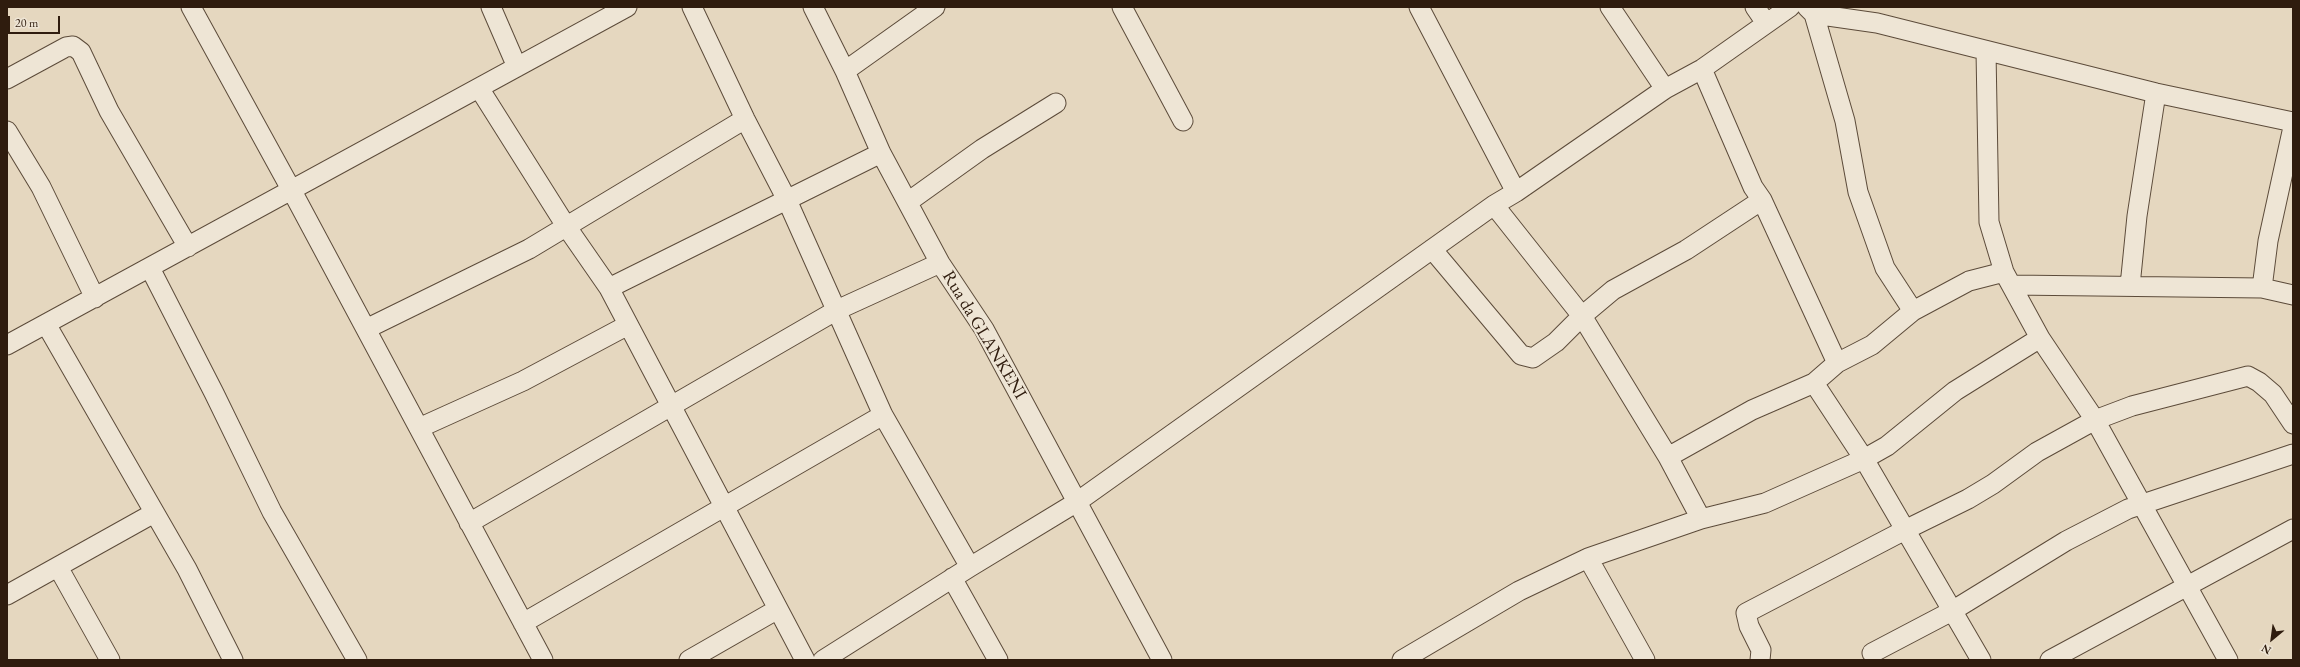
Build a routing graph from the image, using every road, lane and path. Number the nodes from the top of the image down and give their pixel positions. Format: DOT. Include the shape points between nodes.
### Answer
graph roads {
  1 [pos="191,7"];
  2 [pos="491,7"];
  3 [pos="627,7"];
  4 [pos="692,7"];
  5 [pos="813,7"];
  6 [pos="935,7"];
  7 [pos="1122,7"];
  8 [pos="1418,7"];
  9 [pos="1610,7"];
  10 [pos="1755,7"];
  11 [pos="1790,7"];
  12 [pos="1811,11"];
  13 [pos="1874,15"];
  14 [pos="1766,23"];
  15 [pos="1986,52"];
  16 [pos="517,67"];
  17 [pos="1702,69"];
  18 [pos="845,71"];
  19 [pos="7,79"];
  20 [pos="479,88"];
  21 [pos="1665,89"];
  22 [pos="2156,92"];
  23 [pos="1056,103"];
  24 [pos="745,118"];
  25 [pos="1183,121"];
  26 [pos="2293,122"];
  27 [pos="2293,127"];
  28 [pos="7,131"];
  29 [pos="881,153"];
  30 [pos="292,191"];
  31 [pos="1516,192"];
  32 [pos="787,200"];
  33 [pos="1762,200"];
  34 [pos="908,202"];
  35 [pos="1494,204"];
  36 [pos="566,226"];
  37 [pos="188,247"];
  38 [pos="1432,249"];
  39 [pos="940,262"];
  40 [pos="150,268"];
  41 [pos="2008,279"];
  42 [pos="2130,286"];
  43 [pos="609,288"];
  44 [pos="2262,288"];
  45 [pos="2293,295"];
  46 [pos="95,298"];
  47 [pos="837,310"];
  48 [pos="1913,311"];
  49 [pos="1582,316"];
  50 [pos="46,324"];
  51 [pos="628,325"];
  52 [pos="366,328"];
  53 [pos="2040,338"];
  54 [pos="7,345"];
  55 [pos="1837,363"];
  56 [pos="1814,383"];
  57 [pos="671,407"];
  58 [pos="883,415"];
  59 [pos="2095,420"];
  60 [pos="2293,424"];
  61 [pos="419,428"];
  62 [pos="2293,454"];
  63 [pos="1668,457"];
  64 [pos="1864,459"];
  65 [pos="1077,502"];
  66 [pos="2142,504"];
  67 [pos="725,507"];
  68 [pos="154,513"];
  69 [pos="1701,519"];
  70 [pos="469,523"];
  71 [pos="2293,529"];
  72 [pos="1905,530"];
  73 [pos="1588,558"];
  74 [pos="970,566"];
  75 [pos="58,567"];
  76 [pos="952,578"];
  77 [pos="2187,586"];
  78 [pos="7,595"];
  79 [pos="778,609"];
  80 [pos="1952,611"];
  81 [pos="523,623"];
  82 [pos="1872,653"];
  83 [pos="110,660"];
  84 [pos="233,660"];
  85 [pos="357,660"];
  86 [pos="543,660"];
  87 [pos="689,660"];
  88 [pos="804,660"];
  89 [pos="823,660"];
  90 [pos="998,660"];
  91 [pos="1162,660"];
  92 [pos="1402,660"];
  93 [pos="1645,660"];
  94 [pos="1760,660"];
  95 [pos="1981,660"];
  96 [pos="2050,660"];
  97 [pos="2228,660"];
  1 -- 30 [label="street"];
  2 -- 16 [label="street"];
  3 -- 16 [label="street"];
  4 -- 24 [label="street"];
  5 -- 18 [label="street, Rua da GLANKENI"];
  6 -- 18 [label="street"];
  7 -- 25 [label="street"];
  8 -- 31 [label="street"];
  9 -- 21 [label="street"];
  10 -- 14 [label="street"];
  11 -- 14 [label="street"];
  12 -- 13 [label="street"];
  12 -- 48 [label="street" via="1844,121 1861,199 1885,268"];
  13 -- 15 [label="street"];
  14 -- 17 [label="street"];
  15 -- 22 [label="street"];
  15 -- 41 [label="street" via="1989,222"];
  16 -- 20 [label="street"];
  17 -- 21 [label="street"];
  17 -- 33 [label="street" via="1751,177 1753,187"];
  18 -- 29 [label="street, Rua da GLANKENI"];
  19 -- 37 [label="street" via="66,47 73,46 81,52 109,111"];
  20 -- 30 [label="street"];
  20 -- 36 [label="street"];
  21 -- 31 [label="street"];
  22 -- 26 [label="street"];
  22 -- 42 [label="street" via="2136,216"];
  23 -- 34 [label="street" via="982,149"];
  24 -- 32 [label="street"];
  24 -- 36 [label="street"];
  27 -- 44 [label="street" via="2268,241"];
  28 -- 46 [label="street" via="41,187"];
  29 -- 32 [label="street"];
  29 -- 34 [label="street, Rua da GLANKENI"];
  30 -- 37 [label="street"];
  30 -- 52 [label="street"];
  31 -- 35 [label="street"];
  32 -- 43 [label="street"];
  32 -- 47 [label="street"];
  33 -- 49 [label="street" via="1686,250 1613,290"];
  33 -- 55 [label="street"];
  34 -- 39 [label="street, Rua da GLANKENI"];
  35 -- 38 [label="street"];
  35 -- 49 [label="street"];
  36 -- 43 [label="street"];
  36 -- 52 [label="street" via="529,249"];
  37 -- 40 [label="street"];
  38 -- 49 [label="street" via="1524,358 1533,358 1556,342"];
  38 -- 65 [label="street"];
  39 -- 47 [label="street"];
  39 -- 65 [label="street, Rua da GLANKENI" via="984,329"];
  40 -- 46 [label="street"];
  40 -- 85 [label="street" via="272,512"];
  41 -- 42 [label="street"];
  41 -- 48 [label="street" via="1968,280"];
  41 -- 53 [label="street"];
  42 -- 44 [label="street"];
  43 -- 51 [label="street"];
  44 -- 45 [label="street"];
  46 -- 50 [label="street"];
  47 -- 57 [label="street"];
  47 -- 58 [label="street"];
  48 -- 55 [label="street" via="1872,345"];
  49 -- 63 [label="street"];
  50 -- 54 [label="street"];
  50 -- 68 [label="street"];
  51 -- 57 [label="street"];
  51 -- 61 [label="street" via="523,381"];
  52 -- 61 [label="street"];
  53 -- 59 [label="street"];
  53 -- 64 [label="street" via="1955,391 1887,446"];
  55 -- 56 [label="street"];
  56 -- 63 [label="street" via="1752,410"];
  56 -- 64 [label="street"];
  57 -- 67 [label="street"];
  57 -- 70 [label="street"];
  58 -- 67 [label="street"];
  58 -- 74 [label="street"];
  59 -- 60 [label="street" via="2132,406 2248,376 2273,394"];
  59 -- 66 [label="street"];
  59 -- 72 [label="street" via="2037,452 1968,499"];
  61 -- 70 [label="street"];
  62 -- 66 [label="street"];
  63 -- 69 [label="street"];
  64 -- 69 [label="street" via="1765,503"];
  64 -- 72 [label="street"];
  65 -- 74 [label="street"];
  65 -- 91 [label="street, Rua da GLANKENI"];
  66 -- 77 [label="street"];
  66 -- 80 [label="street" via="2066,541"];
  67 -- 79 [label="street"];
  67 -- 81 [label="street"];
  68 -- 75 [label="street"];
  68 -- 84 [label="street" via="187,569"];
  69 -- 73 [label="street"];
  70 -- 81 [label="street"];
  71 -- 77 [label="street"];
  72 -- 80 [label="street"];
  72 -- 94 [label="street" via="1746,613 1749,626 1761,650"];
  73 -- 92 [label="street" via="1519,591"];
  73 -- 93 [label="street"];
  74 -- 76 [label="street"];
  75 -- 78 [label="street"];
  75 -- 83 [label="street"];
  76 -- 89 [label="street"];
  76 -- 90 [label="street"];
  77 -- 96 [label="street"];
  77 -- 97 [label="street"];
  79 -- 87 [label="street"];
  79 -- 88 [label="street"];
  80 -- 82 [label="street"];
  80 -- 95 [label="street"];
  81 -- 86 [label="street"];
}
